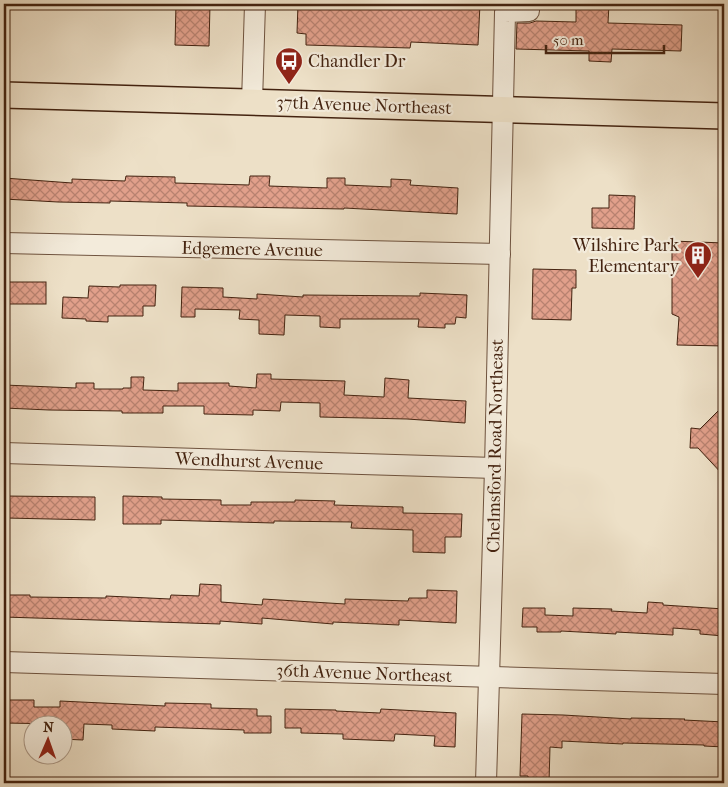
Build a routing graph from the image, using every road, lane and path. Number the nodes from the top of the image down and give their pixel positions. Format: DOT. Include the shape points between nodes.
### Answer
graph roads {
  1 [pos="254,4"];
  2 [pos="529,11"];
  3 [pos="4,95"];
  4 [pos="252,102"];
  5 [pos="503,109"];
  6 [pos="724,116"];
  7 [pos="4,243"];
  8 [pos="500,254"];
  9 [pos="4,453"];
  10 [pos="495,468"];
  11 [pos="4,662"];
  12 [pos="489,677"];
  13 [pos="724,684"];
  14 [pos="486,783"];
  1 -- 4 [label="street"];
  2 -- 5 [label="street, Chelmsford Road Northeast" via="505,12"];
  3 -- 4 [label="main road, 37th Avenue Northeast"];
  4 -- 5 [label="main road, 37th Avenue Northeast"];
  5 -- 6 [label="main road, 37th Avenue Northeast"];
  5 -- 8 [label="street, Chelmsford Road Northeast"];
  7 -- 8 [label="street, Edgemere Avenue"];
  8 -- 10 [label="street, Chelmsford Road Northeast"];
  9 -- 10 [label="street, Wendhurst Avenue"];
  10 -- 12 [label="street, Chelmsford Road Northeast"];
  11 -- 12 [label="street, 36th Avenue Northeast"];
  12 -- 13 [label="street, 36th Avenue Northeast"];
  12 -- 14 [label="street, Chelmsford Road Northeast"];
}
